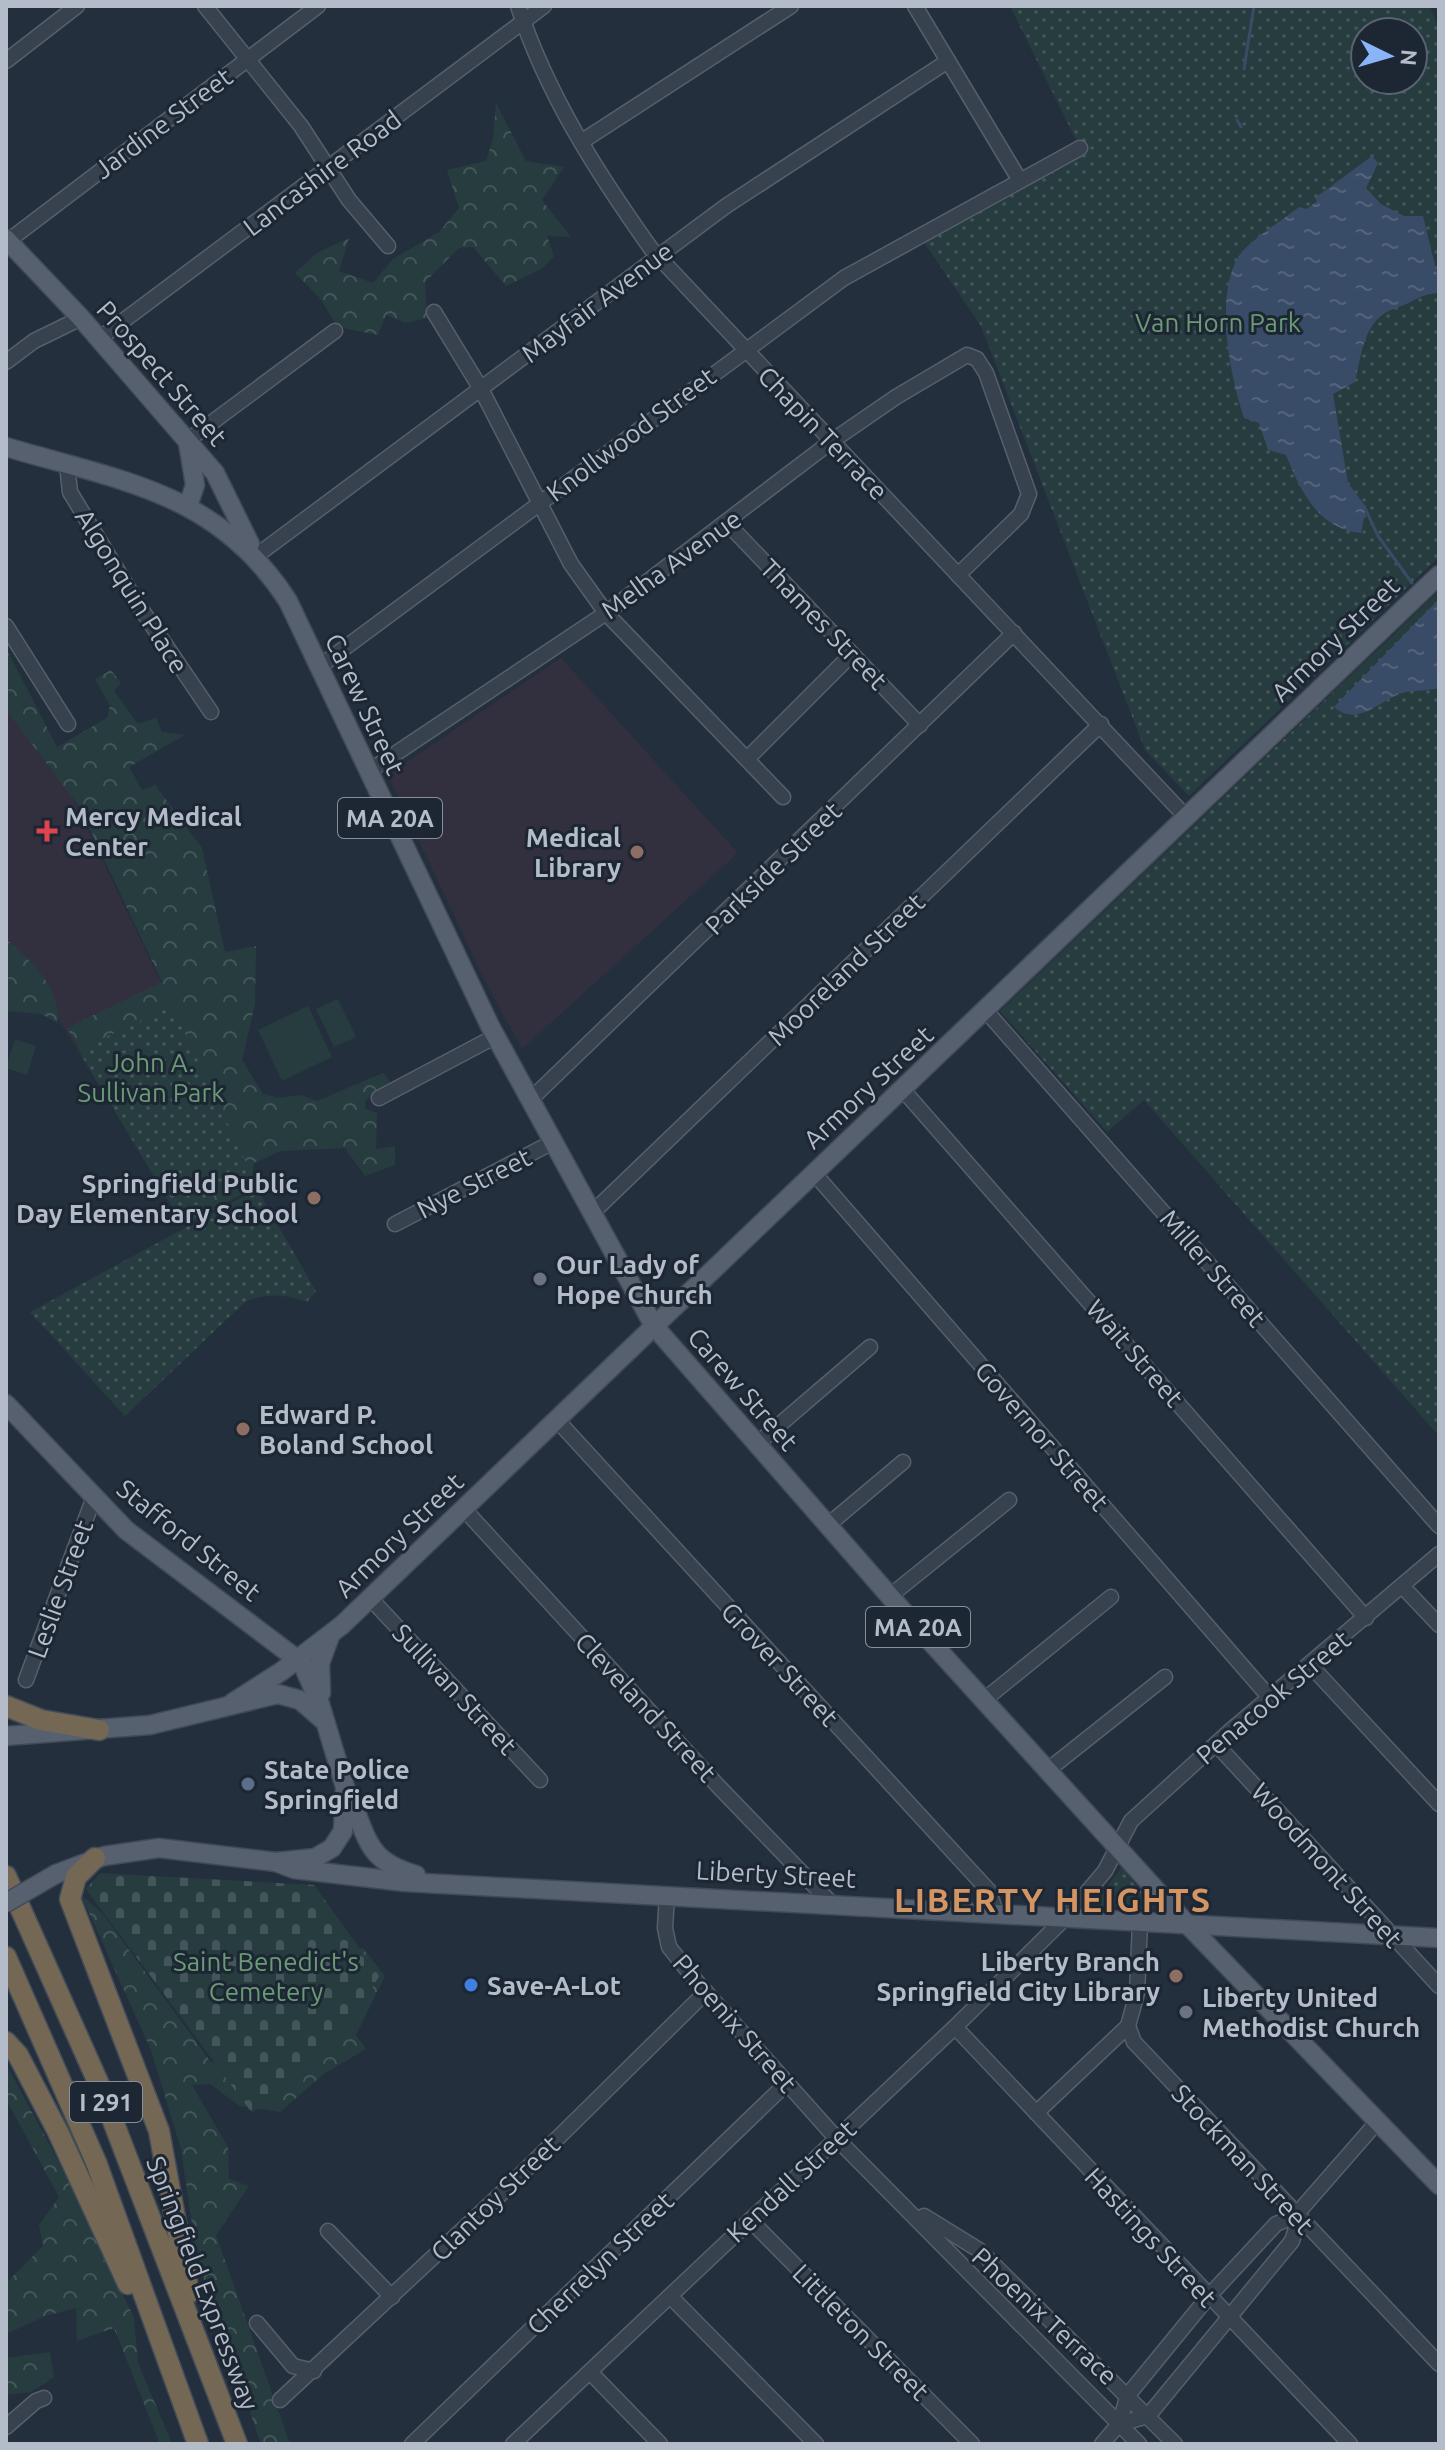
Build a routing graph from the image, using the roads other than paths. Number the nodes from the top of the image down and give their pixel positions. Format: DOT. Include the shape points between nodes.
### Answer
graph roads {
  1 [pos="77,6"];
  2 [pos="205,6"];
  3 [pos="318,6"];
  4 [pos="518,6"];
  5 [pos="544,6"];
  6 [pos="791,6"];
  7 [pos="915,6"];
  8 [pos="524,21"];
  9 [pos="248,59"];
  10 [pos="6,61"];
  11 [pos="948,61"];
  12 [pos="581,142"];
  13 [pos="1080,148"];
  14 [pos="329,168"];
  15 [pos="1019,179"];
  16 [pos="7,240"];
  17 [pos="388,246"];
  18 [pos="658,257"];
  19 [pos="434,312"];
  20 [pos="81,318"];
  21 [pos="335,331"];
  22 [pos="99,339"];
  23 [pos="743,350"];
  24 [pos="6,362"];
  25 [pos="481,389"];
  26 [pos="187,441"];
  27 [pos="832,441"];
  28 [pos="6,447"];
  29 [pos="67,465"];
  30 [pos="540,504"];
  31 [pos="188,506"];
  32 [pos="727,523"];
  33 [pos="256,556"];
  34 [pos="958,575"];
  35 [pos="1439,575"];
  36 [pos="606,613"];
  37 [pos="6,626"];
  38 [pos="1014,633"];
  39 [pos="852,654"];
  40 [pos="319,667"];
  41 [pos="211,712"];
  42 [pos="68,724"];
  43 [pos="1101,724"];
  44 [pos="920,725"];
  45 [pos="747,759"];
  46 [pos="368,772"];
  47 [pos="783,797"];
  48 [pos="1187,818"];
  49 [pos="986,1011"];
  50 [pos="496,1036"];
  51 [pos="903,1090"];
  52 [pos="379,1098"];
  53 [pos="530,1100"];
  54 [pos="553,1142"];
  55 [pos="814,1173"];
  56 [pos="591,1214"];
  57 [pos="395,1224"];
  58 [pos="654,1326"];
  59 [pos="870,1347"];
  60 [pos="6,1404"];
  61 [pos="556,1419"];
  62 [pos="757,1444"];
  63 [pos="903,1462"];
  64 [pos="94,1497"];
  65 [pos="1009,1500"];
  66 [pos="463,1508"];
  67 [pos="828,1525"];
  68 [pos="1439,1526"];
  69 [pos="1439,1554"];
  70 [pos="1402,1586"];
  71 [pos="890,1596"];
  72 [pos="1111,1597"];
  73 [pos="370,1598"];
  74 [pos="1366,1618"];
  75 [pos="1439,1625"];
  76 [pos="331,1636"];
  77 [pos="299,1660"];
  78 [pos="1310,1665"];
  79 [pos="1165,1677"];
  80 [pos="26,1680"];
  81 [pos="1270,1698"];
  82 [pos="984,1700"];
  83 [pos="232,1703"];
  84 [pos="6,1706"];
  85 [pos="323,1715"];
  86 [pos="99,1730"];
  87 [pos="6,1736"];
  88 [pos="1216,1744"];
  89 [pos="1048,1770"];
  90 [pos="540,1780"];
  91 [pos="345,1787"];
  92 [pos="1439,1804"];
  93 [pos="1117,1847"];
  94 [pos="95,1858"];
  95 [pos="276,1862"];
  96 [pos="6,1876"];
  97 [pos="446,1882"];
  98 [pos="667,1895"];
  99 [pos="6,1903"];
  100 [pos="831,1903"];
  101 [pos="996,1913"];
  102 [pos="1066,1917"];
  103 [pos="1140,1922"];
  104 [pos="1187,1924"];
  105 [pos="1390,1936"];
  106 [pos="1439,1938"];
  107 [pos="6,1957"];
  108 [pos="1439,1986"];
  109 [pos="706,1992"];
  110 [pos="1128,2026"];
  111 [pos="955,2027"];
  112 [pos="6,2042"];
  113 [pos="787,2083"];
  114 [pos="1036,2113"];
  115 [pos="1378,2121"];
  116 [pos="836,2138"];
  117 [pos="1439,2185"];
  118 [pos="903,2203"];
  119 [pos="1295,2216"];
  120 [pos="750,2220"];
  121 [pos="328,2231"];
  122 [pos="670,2296"];
  123 [pos="1209,2296"];
  124 [pos="392,2297"];
  125 [pos="1030,2300"];
  126 [pos="1013,2315"];
  127 [pos="1050,2317"];
  128 [pos="1228,2318"];
  129 [pos="257,2323"];
  130 [pos="196,2332"];
  131 [pos="1031,2334"];
  132 [pos="1439,2364"];
  133 [pos="314,2371"];
  134 [pos="590,2372"];
  135 [pos="178,2389"];
  136 [pos="1128,2395"];
  137 [pos="44,2398"];
  138 [pos="280,2400"];
  139 [pos="1148,2416"];
  140 [pos="1119,2424"];
  141 [pos="6,2427"];
  142 [pos="516,2443"];
  143 [pos="198,2444"];
  144 [pos="237,2444"];
  145 [pos="412,2444"];
  146 [pos="660,2444"];
  147 [pos="816,2444"];
  148 [pos="972,2444"];
  149 [pos="1102,2444"];
  150 [pos="1139,2444"];
  151 [pos="1175,2444"];
  152 [pos="1350,2444"];
  1 -- 10 [label="street"];
  2 -- 9 [label="street"];
  3 -- 9 [label="street, Jardine Street"];
  4 -- 8 [label="street, Chapin Terrace"];
  5 -- 8 [label="street, Lancashire Road"];
  6 -- 12 [label="street"];
  7 -- 11 [label="street"];
  8 -- 12 [label="street, Chapin Terrace" via="550,86"];
  8 -- 14 [label="street, Lancashire Road"];
  9 -- 14 [label="street"];
  9 -- 16 [label="street, Jardine Street"];
  11 -- 15 [label="street"];
  11 -- 18 [label="street, Mayfair Avenue" via="726,206"];
  12 -- 18 [label="street, Chapin Terrace"];
  13 -- 15 [label="street, Knollwood Street"];
  14 -- 17 [label="street"];
  14 -- 22 [label="street, Lancashire Road"];
  15 -- 23 [label="street, Knollwood Street" via="844,278"];
  16 -- 20 [label="main road, Prospect Street"];
  18 -- 23 [label="street, Chapin Terrace"];
  18 -- 25 [label="street, Mayfair Avenue"];
  19 -- 25 [label="street"];
  20 -- 22 [label="main road, Prospect Street"];
  20 -- 24 [label="street"];
  21 -- 26 [label="street"];
  22 -- 26 [label="main road, Prospect Street"];
  23 -- 27 [label="street, Chapin Terrace"];
  23 -- 30 [label="street, Knollwood Street"];
  25 -- 30 [label="street"];
  25 -- 33 [label="street, Mayfair Avenue"];
  26 -- 31 [label="main road" via="195,485"];
  26 -- 33 [label="main road, Prospect Street" via="215,473"];
  27 -- 32 [label="street, Melha Avenue"];
  27 -- 34 [label="street, Chapin Terrace"];
  27 -- 34 [label="street, Melha Avenue" via="957,358 972,356 986,373 1029,494 1021,514"];
  28 -- 29 [label="main road, Carew Street / MA 20A"];
  29 -- 31 [label="main road, Carew Street / MA 20A" via="154,490"];
  29 -- 41 [label="street, Algonquin Place" via="70,492"];
  30 -- 36 [label="street" via="571,564"];
  30 -- 40 [label="street, Knollwood Street"];
  31 -- 33 [label="main road, Carew Street / MA 20A" via="218,523"];
  32 -- 36 [label="street, Melha Avenue"];
  32 -- 39 [label="street, Thames Street"];
  33 -- 40 [label="main road, Carew Street / MA 20A" via="288,601"];
  34 -- 38 [label="street, Chapin Terrace"];
  35 -- 48 [label="main road, Armory Street"];
  36 -- 45 [label="street"];
  36 -- 46 [label="street, Melha Avenue"];
  37 -- 42 [label="street"];
  38 -- 43 [label="street, Chapin Terrace"];
  38 -- 44 [label="street, Parkside Street"];
  39 -- 44 [label="street, Thames Street"];
  39 -- 45 [label="street"];
  40 -- 46 [label="main road, Carew Street / MA 20A"];
  43 -- 48 [label="street, Chapin Terrace"];
  43 -- 56 [label="street, Mooreland Street"];
  44 -- 53 [label="street, Parkside Street"];
  45 -- 47 [label="street"];
  46 -- 50 [label="main road, Carew Street / MA 20A"];
  48 -- 49 [label="main road, Armory Street"];
  49 -- 51 [label="main road, Armory Street"];
  49 -- 68 [label="street, Miller Street"];
  50 -- 52 [label="street"];
  50 -- 53 [label="main road, Carew Street / MA 20A"];
  51 -- 55 [label="main road, Armory Street"];
  51 -- 74 [label="street, Wait Street"];
  53 -- 54 [label="main road, Carew Street / MA 20A"];
  54 -- 56 [label="main road, Carew Street / MA 20A"];
  54 -- 57 [label="street, Nye Street"];
  55 -- 58 [label="main road, Armory Street"];
  55 -- 81 [label="street, Governor Street"];
  56 -- 58 [label="main road, Carew Street / MA 20A"];
  58 -- 61 [label="main road, Armory Street"];
  58 -- 62 [label="main road, Carew Street / MA 20A"];
  59 -- 62 [label="street"];
  60 -- 64 [label="main road, Stafford Street"];
  61 -- 66 [label="main road, Armory Street"];
  61 -- 101 [label="street, Grover Street" via="989,1891"];
  62 -- 67 [label="main road, Carew Street / MA 20A"];
  63 -- 67 [label="street"];
  64 -- 77 [label="main road, Stafford Street" via="149,1548"];
  64 -- 80 [label="street, Leslie Street"];
  65 -- 71 [label="street"];
  66 -- 73 [label="main road, Armory Street"];
  66 -- 100 [label="street, Cleveland Street"];
  67 -- 71 [label="main road, Carew Street / MA 20A"];
  69 -- 70 [label="street, Penacook Street"];
  70 -- 74 [label="street, Penacook Street"];
  70 -- 75 [label="street"];
  71 -- 82 [label="main road, Carew Street / MA 20A"];
  72 -- 82 [label="street"];
  73 -- 76 [label="main road, Armory Street"];
  73 -- 90 [label="street, Sullivan Street"];
  74 -- 78 [label="street, Penacook Street"];
  76 -- 77 [label="main road, Armory Street"];
  76 -- 85 [label="main road, Armory Street" via="320,1663"];
  77 -- 83 [label="main road, Armory Street"];
  77 -- 85 [label="main road, Stafford Street"];
  78 -- 81 [label="street, Penacook Street"];
  78 -- 92 [label="street"];
  79 -- 89 [label="street"];
  81 -- 88 [label="street, Penacook Street"];
  82 -- 89 [label="main road, Carew Street / MA 20A"];
  83 -- 85 [label="main road" via="286,1695"];
  83 -- 86 [label="main road" via="173,1722"];
  84 -- 86 [label="highway" via="41,1720"];
  85 -- 91 [label="main road"];
  86 -- 87 [label="main road"];
  88 -- 93 [label="street, Penacook Street" via="1131,1821"];
  88 -- 105 [label="street, Woodmont Street"];
  89 -- 93 [label="main road, Carew Street / MA 20A"];
  91 -- 95 [label="main road" via="345,1826 332,1848 310,1860"];
  91 -- 97 [label="main road, Liberty Street" via="372,1851 392,1868"];
  93 -- 102 [label="street, Penacook Street" via="1105,1871"];
  93 -- 104 [label="main road, Carew Street / MA 20A"];
  94 -- 95 [label="main road" via="168,1848"];
  94 -- 99 [label="main road, bridge"];
  94 -- 130 [label="highway" via="76,1877 70,1899 159,2131"];
  95 -- 97 [label="main road, Liberty Street" via="363,1879"];
  96 -- 130 [label="highway, Springfield Expressway / I 291" via="98,2082"];
  97 -- 98 [label="main road, Liberty Street"];
  98 -- 100 [label="main road, Liberty Street"];
  98 -- 109 [label="street, Phoenix Street" via="669,1947"];
  100 -- 101 [label="main road, Liberty Street"];
  101 -- 102 [label="main road, Liberty Street"];
  102 -- 103 [label="main road, Liberty Street"];
  102 -- 111 [label="street, Kendall Street"];
  103 -- 104 [label="main road, Liberty Street"];
  103 -- 110 [label="street" via="1137,1993"];
  104 -- 105 [label="main road, Liberty Street"];
  104 -- 115 [label="main road, Carew Street / MA 20A"];
  105 -- 106 [label="main road, Liberty Street"];
  105 -- 108 [label="street, Woodmont Street"];
  107 -- 135 [label="highway, I 291" via="96,2162"];
  109 -- 113 [label="street, Phoenix Street"];
  109 -- 124 [label="street, Clantoy Street"];
  110 -- 114 [label="street"];
  110 -- 119 [label="street, Stockman Street" via="1134,2042"];
  111 -- 114 [label="street, Hastings Street"];
  111 -- 116 [label="street, Kendall Street"];
  112 -- 135 [label="highway" via="18,2055 64,2144"];
  113 -- 116 [label="street, Phoenix Street"];
  113 -- 145 [label="street, Cherrelyn Street"];
  114 -- 123 [label="street, Hastings Street"];
  115 -- 117 [label="main road, Carew Street / MA 20A"];
  115 -- 119 [label="street"];
  116 -- 118 [label="street, Phoenix Terrace"];
  116 -- 120 [label="street, Kendall Street"];
  118 -- 125 [label="street, Phoenix Terrace" via="979,2250"];
  118 -- 126 [label="street, Phoenix Terrace"];
  119 -- 123 [label="street" via="1276,2224"];
  119 -- 128 [label="street" via="1292,2241"];
  119 -- 132 [label="street, Stockman Street"];
  120 -- 122 [label="street, Kendall Street"];
  120 -- 148 [label="street, Littleton Street"];
  121 -- 124 [label="street"];
  122 -- 134 [label="street, Kendall Street"];
  122 -- 147 [label="street"];
  123 -- 128 [label="street, Hastings Street"];
  123 -- 136 [label="street"];
  124 -- 133 [label="street, Clantoy Street"];
  125 -- 126 [label="street"];
  125 -- 127 [label="street, Phoenix Terrace"];
  126 -- 131 [label="street, Phoenix Terrace"];
  127 -- 131 [label="street"];
  127 -- 136 [label="street, Phoenix Terrace"];
  128 -- 139 [label="street"];
  128 -- 152 [label="street, Hastings Street"];
  129 -- 133 [label="street" via="293,2366"];
  130 -- 144 [label="highway, Springfield Expressway / I 291"];
  131 -- 140 [label="street, Phoenix Terrace"];
  133 -- 138 [label="street, Clantoy Street"];
  134 -- 142 [label="street, Kendall Street"];
  134 -- 146 [label="street"];
  135 -- 143 [label="highway, I 291"];
  136 -- 139 [label="street, Phoenix Terrace"];
  136 -- 140 [label="street"];
  137 -- 141 [label="street"];
  139 -- 140 [label="street"];
  139 -- 151 [label="street, Phoenix Terrace"];
  140 -- 149 [label="street"];
  140 -- 150 [label="street, Phoenix Terrace"];
}
